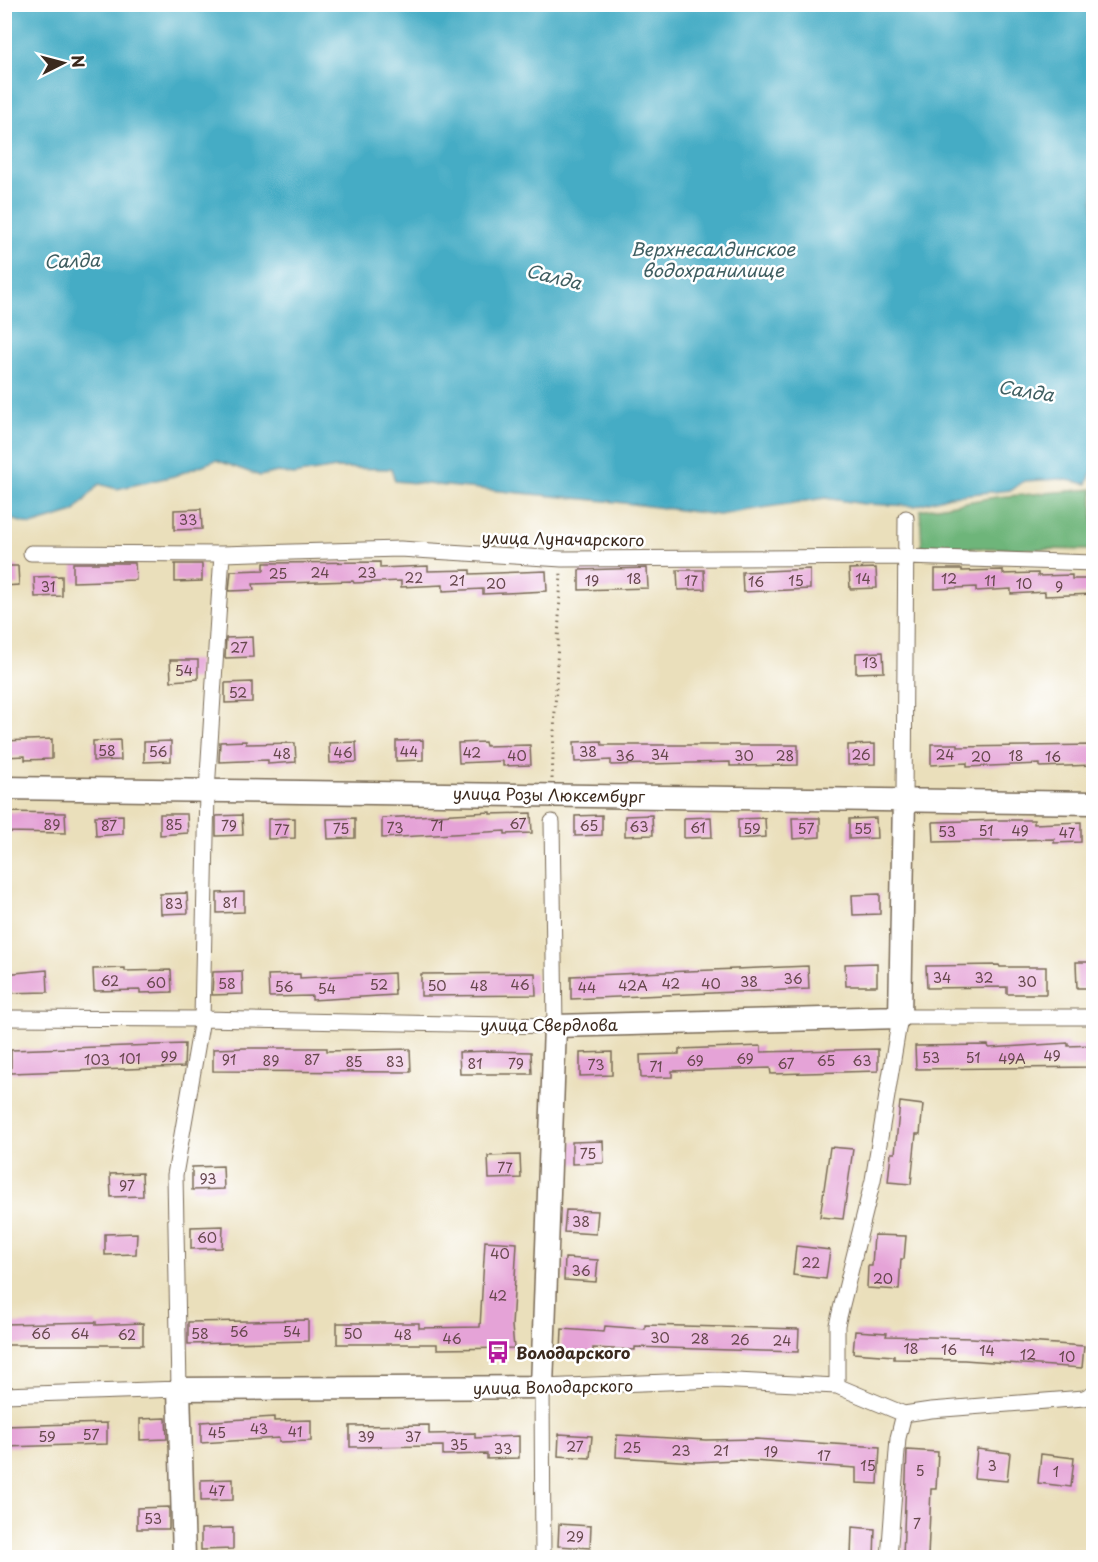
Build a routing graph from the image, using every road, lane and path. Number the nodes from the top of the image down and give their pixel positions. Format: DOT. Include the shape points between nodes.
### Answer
graph roads {
  1 [pos="906,518"];
  2 [pos="31,553"];
  3 [pos="222,554"];
  4 [pos="906,557"];
  5 [pos="562,559"];
  6 [pos="1094,563"];
  7 [pos="4,788"];
  8 [pos="207,791"];
  9 [pos="551,794"];
  10 [pos="904,798"];
  11 [pos="1094,803"];
  12 [pos="552,822"];
  13 [pos="900,1017"];
  14 [pos="1094,1017"];
  15 [pos="4,1018"];
  16 [pos="202,1019"];
  17 [pos="555,1026"];
  18 [pos="837,1386"];
  19 [pos="542,1387"];
  20 [pos="180,1389"];
  21 [pos="1094,1393"];
  22 [pos="4,1395"];
  23 [pos="904,1414"];
  24 [pos="184,1557"];
  25 [pos="543,1557"];
  26 [pos="889,1557"];
  1 -- 4 [label="street"];
  2 -- 3 [label="street, улица Луначарского"];
  3 -- 5 [label="street, улица Луначарского" via="400,549"];
  3 -- 8 [label="street"];
  4 -- 5 [label="street, улица Луначарского"];
  4 -- 6 [label="street, улица Луначарского"];
  4 -- 10 [label="street"];
  5 -- 9 [label="path"];
  7 -- 8 [label="street, улица Розы Люксембург"];
  8 -- 9 [label="street, улица Розы Люксембург"];
  8 -- 16 [label="street"];
  9 -- 10 [label="street, улица Розы Люксембург"];
  10 -- 11 [label="street, улица Розы Люксембург"];
  10 -- 13 [label="street"];
  12 -- 17 [label="street"];
  13 -- 14 [label="street, улица Свердлова"];
  13 -- 17 [label="street, улица Свердлова"];
  13 -- 18 [label="street" via="873,1180 837,1325"];
  15 -- 16 [label="street, улица Свердлова"];
  16 -- 17 [label="street, улица Свердлова"];
  16 -- 20 [label="street" via="175,1175"];
  17 -- 19 [label="street"];
  18 -- 19 [label="street, улица Володарского" via="717,1380"];
  18 -- 23 [label="street, улица Володарского"];
  19 -- 20 [label="street, улица Володарского"];
  19 -- 25 [label="street"];
  20 -- 22 [label="street, улица Володарского"];
  20 -- 24 [label="street"];
  21 -- 23 [label="street" via="1084,1398"];
  23 -- 26 [label="street" via="898,1438"];
}
